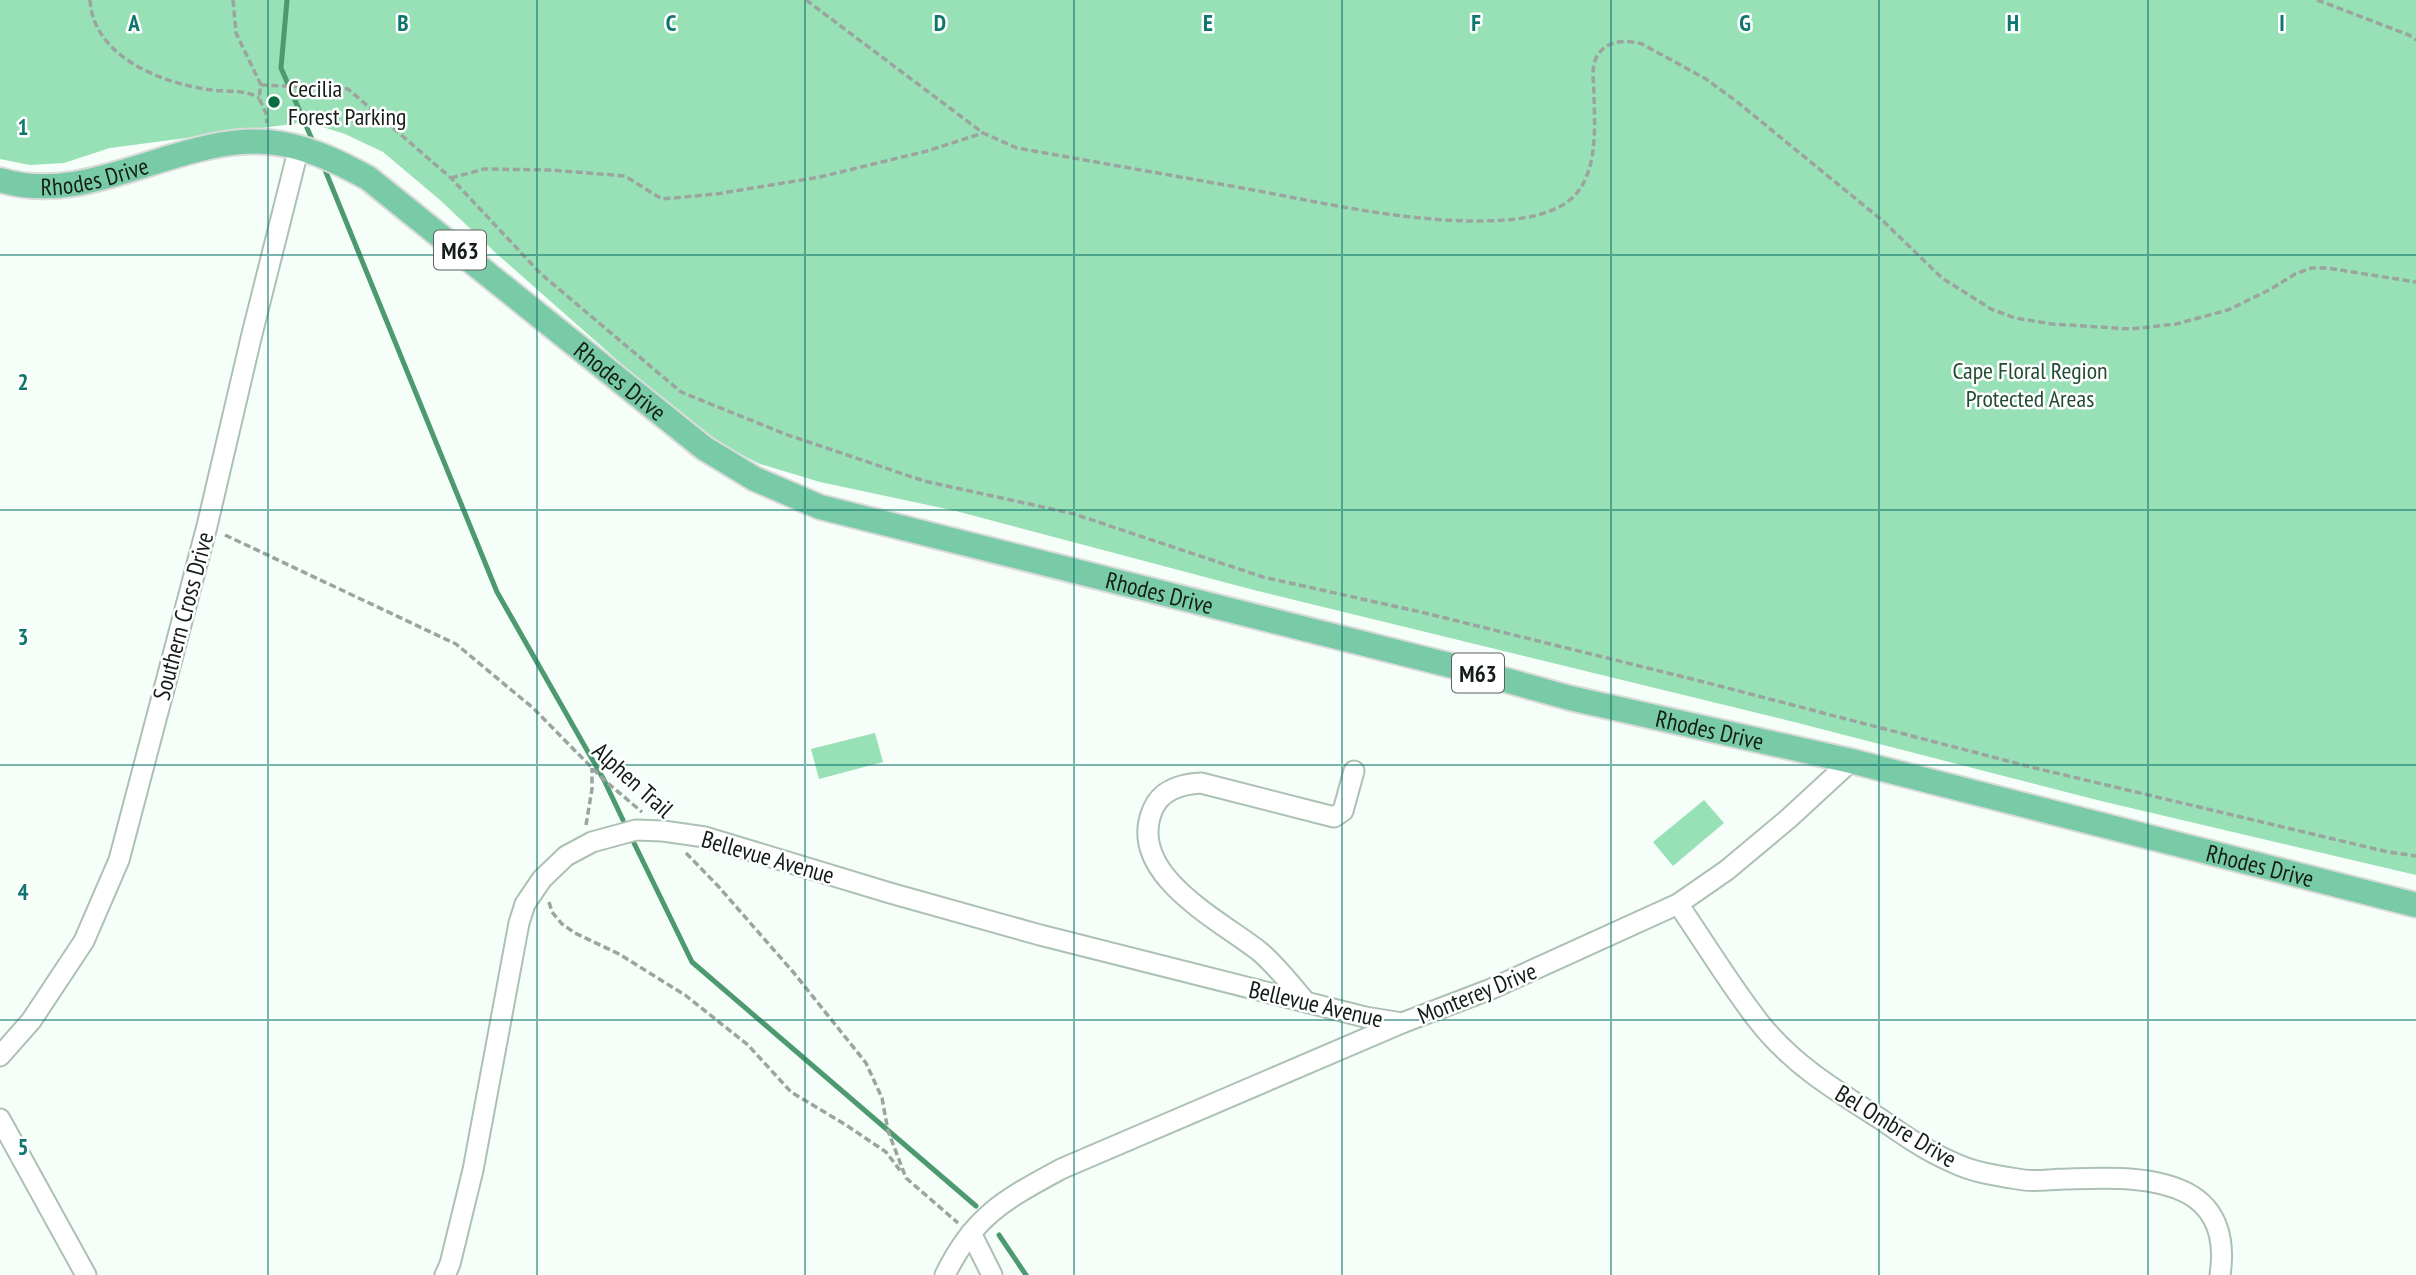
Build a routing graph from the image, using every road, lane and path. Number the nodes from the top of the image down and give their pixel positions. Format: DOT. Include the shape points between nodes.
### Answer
graph roads {
  1 [pos="90,0"];
  2 [pos="233,0"];
  3 [pos="806,0"];
  4 [pos="2317,0"];
  5 [pos="2416,40"];
  6 [pos="261,85"];
  7 [pos="983,133"];
  8 [pos="317,154"];
  9 [pos="451,178"];
  10 [pos="0,180"];
  11 [pos="2416,282"];
  12 [pos="207,526"];
  13 [pos="1850,761"];
  14 [pos="592,768"];
  15 [pos="1354,771"];
  16 [pos="663,831"];
  17 [pos="573,852"];
  18 [pos="2416,856"];
  19 [pos="548,898"];
  20 [pos="1678,904"];
  21 [pos="2416,905"];
  22 [pos="1306,1002"];
  23 [pos="1402,1023"];
  24 [pos="0,1056"];
  25 [pos="0,1119"];
  26 [pos="905,1178"];
  27 [pos="971,1233"];
  28 [pos="86,1275"];
  29 [pos="445,1275"];
  30 [pos="945,1275"];
  31 [pos="992,1275"];
  32 [pos="2220,1275"];
  1 -- 6 [label="path" via="103,37 136,65 169,80 259,98"];
  2 -- 6 [label="path" via="236,33"];
  3 -- 7 [label="path"];
  4 -- 5 [label="path"];
  6 -- 9 [label="path" via="348,89"];
  7 -- 9 [label="path" via="820,177 662,199 625,176 484,169"];
  7 -- 11 [label="path" via="1017,148 1362,212 1423,220 1531,216 1558,208 1578,193 1591,166 1594,144 1596,58 1606,47 1630,41 1706,79 1883,220 1942,278 1991,309 2015,318 2130,329 2176,324 2228,310 2312,268"];
  8 -- 10 [label="main road, Rhodes Drive / M63" via="268,142 220,145 61,186"];
  8 -- 12 [label="street, Southern Cross Drive"];
  8 -- 13 [label="main road, Rhodes Drive / M63" via="369,178 685,434 755,478 810,502 1570,698"];
  9 -- 18 [label="path" via="541,274 681,392 830,450 924,481 1074,514 1263,577 1691,678 2035,768"];
  12 -- 14 [label="path, Alphen Trail" via="456,644 533,708"];
  12 -- 24 [label="street, Southern Cross Drive" via="114,872 84,941 31,1021"];
  13 -- 20 [label="street, Monterey Drive" via="1747,853"];
  13 -- 21 [label="main road, Rhodes Drive / M63"];
  14 -- 16 [label="path, Alphen Trail"];
  14 -- 17 [label="path" via="589,819"];
  15 -- 22 [label="street" via="1343,811 1334,817 1201,783 1188,783 1164,794 1151,812 1150,850 1166,878 1261,953"];
  16 -- 17 [label="street, Bellevue Avenue" via="636,830"];
  16 -- 22 [label="street, Bellevue Avenue" via="705,838 1028,931"];
  16 -- 26 [label="path, Alphen Trail" via="718,886 866,1063 882,1098"];
  17 -- 29 [label="street, Bellevue Avenue" via="542,879 519,923 473,1170"];
  19 -- 26 [label="path" via="562,924 685,995 748,1045 791,1092 886,1153"];
  20 -- 23 [label="street, Monterey Drive" via="1491,989"];
  20 -- 32 [label="street, Bel Ombre Drive" via="1759,1023 1815,1077 1953,1163 2029,1180 2105,1178 2187,1193 2215,1219 2223,1249"];
  22 -- 23 [label="street, Bellevue Avenue"];
  23 -- 27 [label="street, Monterey Drive" via="1061,1169 1002,1202"];
  25 -- 28 [label="street"];
  26 -- 27 [label="path, Alphen Trail"];
  27 -- 30 [label="street, Monterey Drive"];
  27 -- 31 [label="street"];
}
